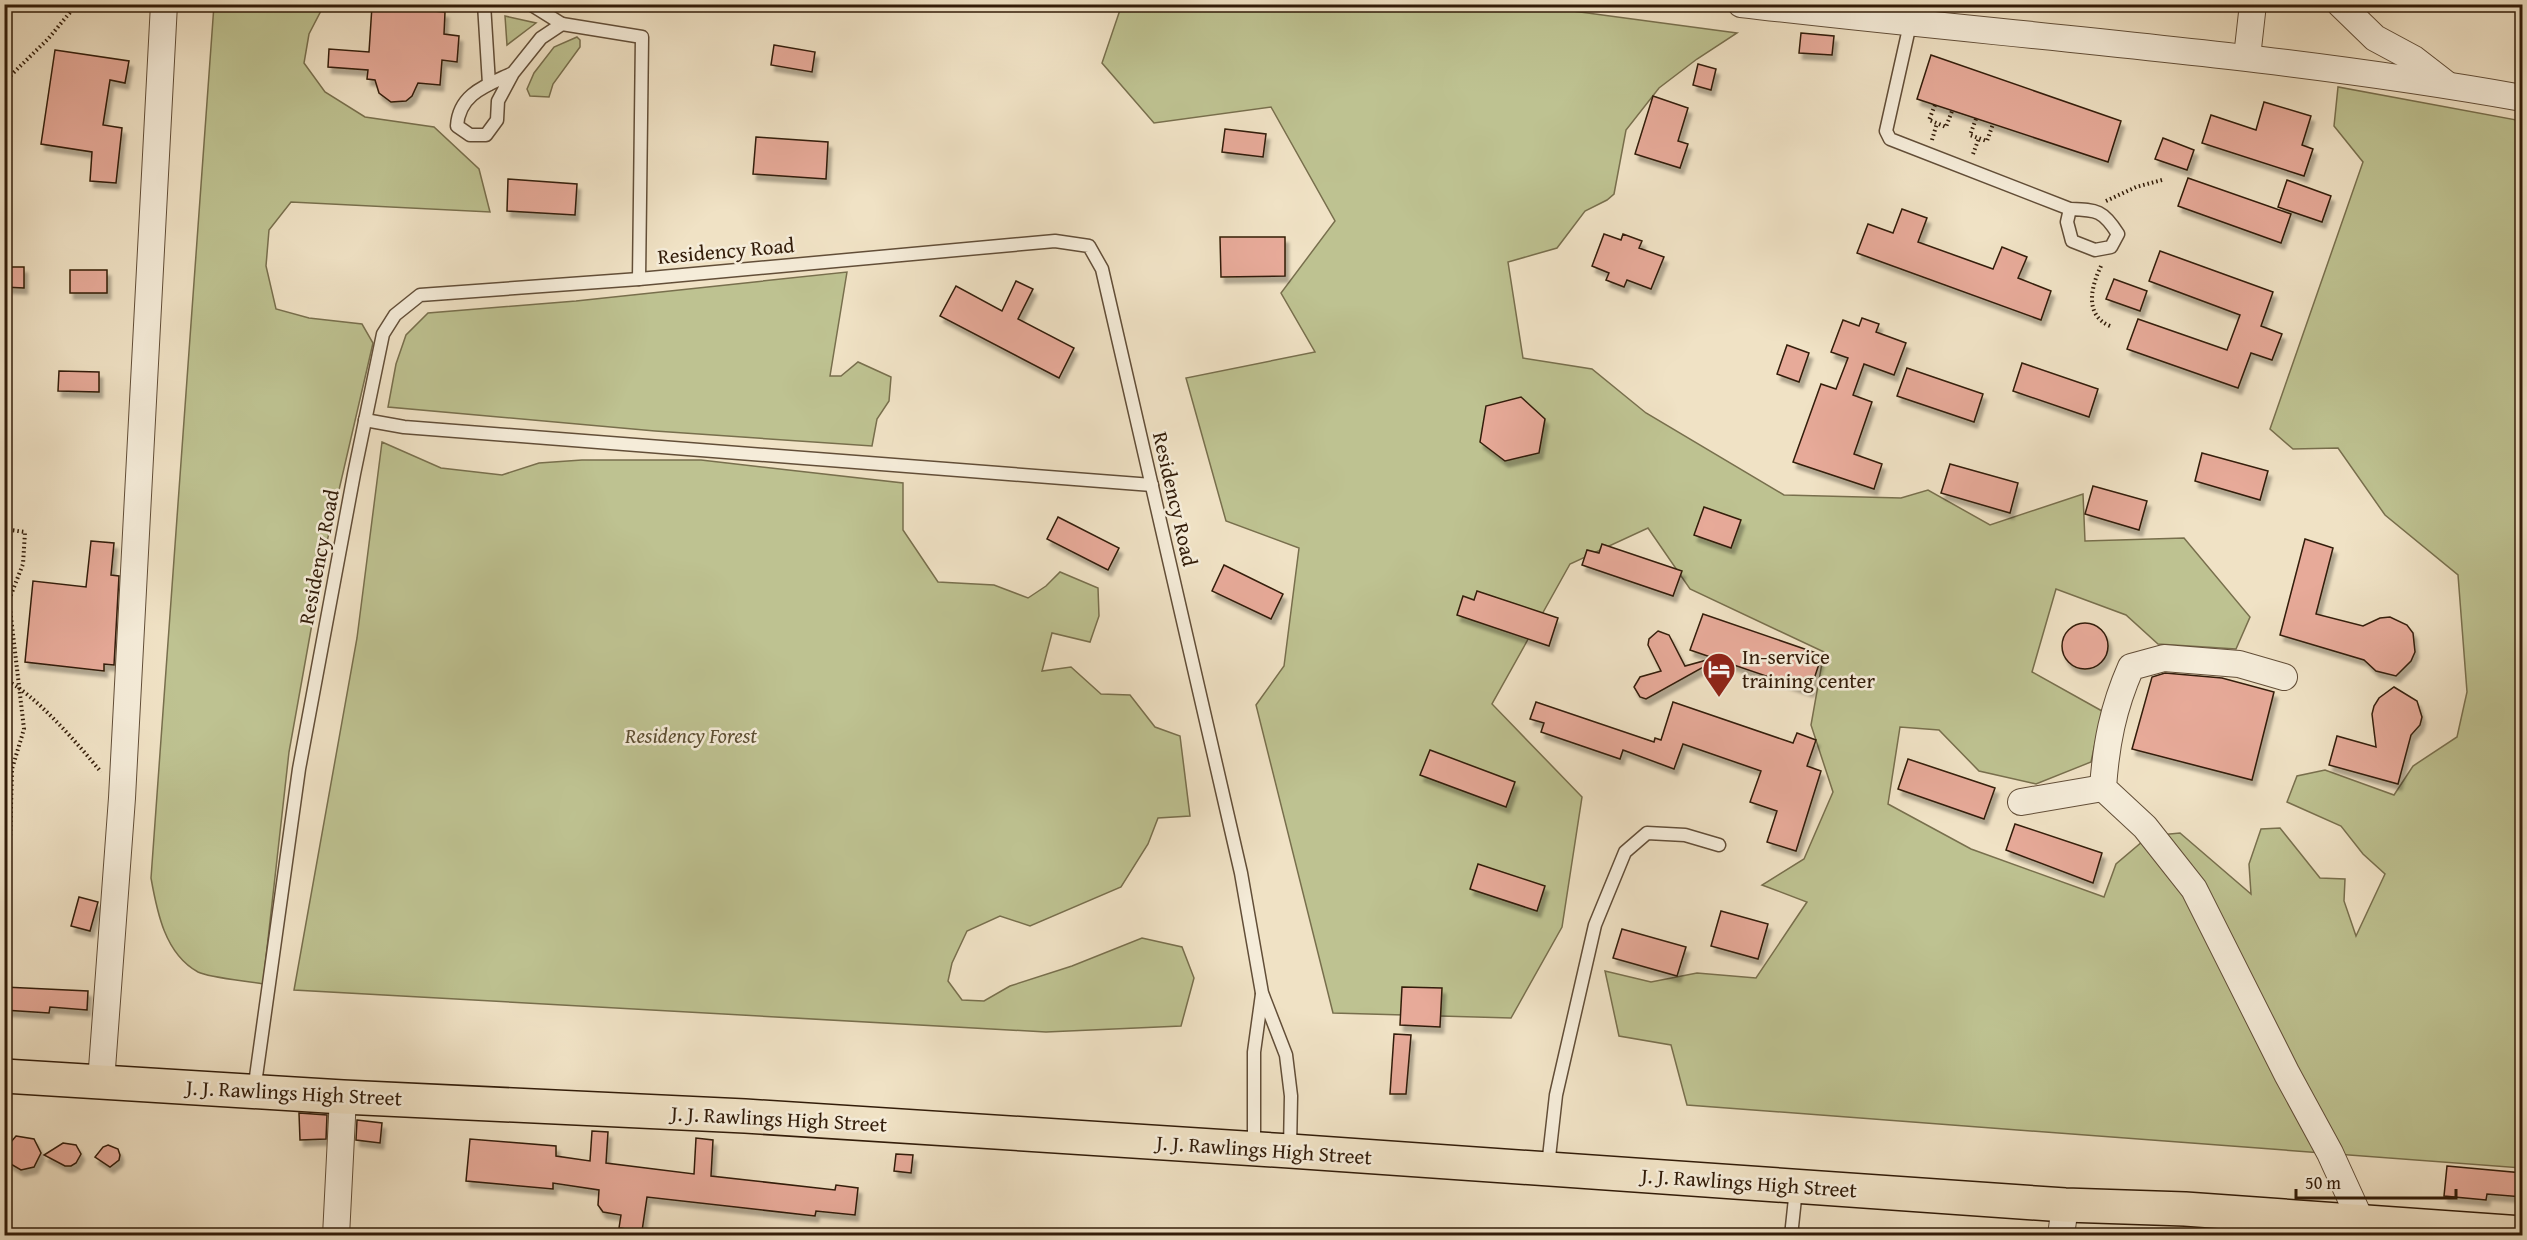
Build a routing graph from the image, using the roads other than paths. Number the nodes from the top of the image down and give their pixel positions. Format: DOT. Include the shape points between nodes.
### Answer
graph roads {
  1 [pos="164,4"];
  2 [pos="484,4"];
  3 [pos="530,4"];
  4 [pos="1741,4"];
  5 [pos="2253,4"];
  6 [pos="2340,4"];
  7 [pos="562,24"];
  8 [pos="1910,24"];
  9 [pos="2247,57"];
  10 [pos="513,73"];
  11 [pos="489,84"];
  12 [pos="2448,85"];
  13 [pos="2523,98"];
  14 [pos="2070,209"];
  15 [pos="639,279"];
  16 [pos="365,420"];
  17 [pos="1152,485"];
  18 [pos="2284,677"];
  19 [pos="2103,788"];
  20 [pos="2021,802"];
  21 [pos="1719,845"];
  22 [pos="1262,993"];
  23 [pos="4,1076"];
  24 [pos="101,1082"];
  25 [pos="254,1091"];
  26 [pos="343,1096"];
  27 [pos="1254,1148"];
  28 [pos="1290,1151"];
  29 [pos="1548,1170"];
  30 [pos="1796,1186"];
  31 [pos="2063,1220"];
  32 [pos="2361,1221"];
  33 [pos="2523,1233"];
  34 [pos="336,1236"];
  35 [pos="1791,1236"];
  1 -- 24 [label="street" via="122,798"];
  2 -- 11 [label="lane"];
  3 -- 7 [label="lane"];
  4 -- 8 [label="street"];
  5 -- 9 [label="street"];
  6 -- 12 [label="street" via="2375,38 2414,59"];
  7 -- 10 [label="lane" via="541,39"];
  7 -- 15 [label="lane" via="642,37"];
  8 -- 9 [label="street"];
  8 -- 14 [label="lane" via="1887,131 1890,139"];
  9 -- 12 [label="street"];
  10 -- 11 [label="lane"];
  10 -- 11 [label="lane" via="498,100 497,120 486,135 470,135 458,126 458,112 470,96"];
  12 -- 13 [label="street"];
  14 -- 14 [label="lane" via="2067,222 2072,241 2095,250 2111,247 2118,234 2107,216"];
  15 -- 16 [label="lane, Residency Road" via="420,295 395,315 383,334"];
  15 -- 17 [label="lane, Residency Road" via="1055,241 1089,246 1102,269"];
  16 -- 17 [label="lane" via="416,428"];
  16 -- 25 [label="lane, Residency Road" via="299,769"];
  17 -- 22 [label="lane, Residency Road" via="1241,873"];
  18 -- 19 [label="street" via="2239,664 2164,658 2131,667 2106,744"];
  19 -- 20 [label="street"];
  19 -- 32 [label="street" via="2145,827 2194,889"];
  21 -- 29 [label="lane" via="1685,835 1647,833 1625,852 1595,925 1556,1095"];
  22 -- 27 [label="lane, Residency Road" via="1254,1052"];
  22 -- 28 [label="lane, Residency Road" via="1286,1054 1292,1096"];
  23 -- 24 [label="main road, J. J. Rawlings High Street"];
  24 -- 25 [label="main road, J. J. Rawlings High Street"];
  25 -- 26 [label="main road, J. J. Rawlings High Street"];
  26 -- 27 [label="main road, J. J. Rawlings High Street"];
  26 -- 34 [label="street"];
  27 -- 28 [label="main road, J. J. Rawlings High Street"];
  28 -- 29 [label="main road, J. J. Rawlings High Street"];
  29 -- 30 [label="main road, J. J. Rawlings High Street"];
  30 -- 31 [label="main road, J. J. Rawlings High Street"];
  30 -- 35 [label="lane"];
  31 -- 32 [label="main road, J. J. Rawlings High Street" via="2185,1209"];
  32 -- 33 [label="main road, J. J. Rawlings High Street"];
}
